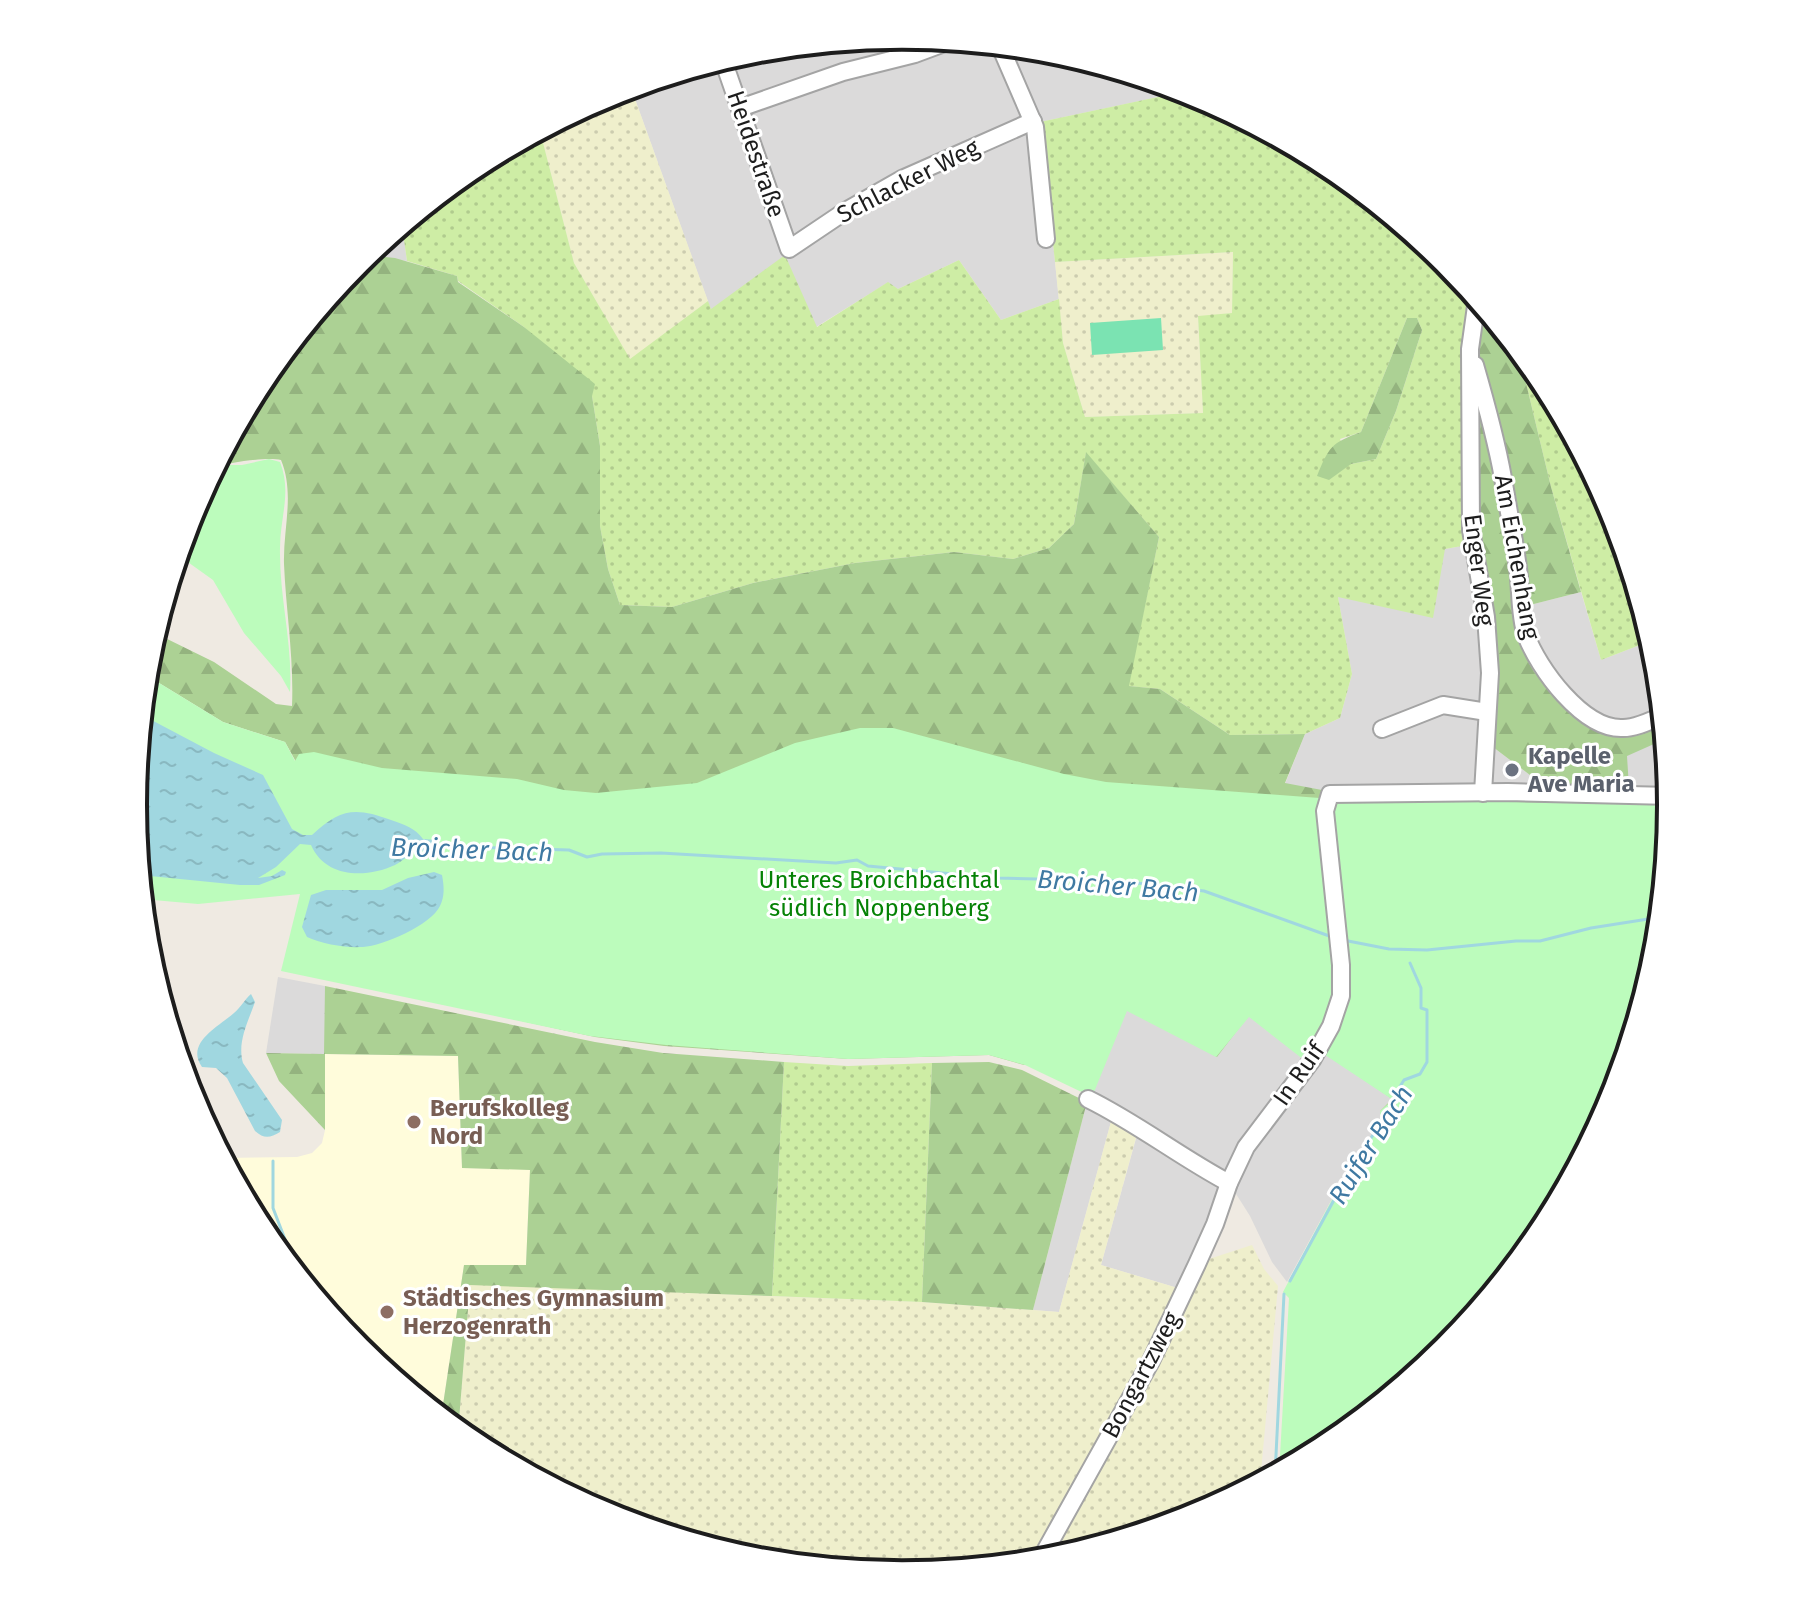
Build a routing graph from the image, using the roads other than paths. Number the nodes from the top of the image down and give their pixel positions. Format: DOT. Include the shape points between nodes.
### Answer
graph roads {
  1 [pos="923,51"];
  2 [pos="1005,57"];
  3 [pos="727,71"];
  4 [pos="740,108"];
  5 [pos="1033,121"];
  6 [pos="1046,239"];
  7 [pos="789,249"];
  8 [pos="1475,312"];
  9 [pos="1470,349"];
  10 [pos="1487,712"];
  11 [pos="1653,718"];
  12 [pos="1382,729"];
  13 [pos="1483,793"];
  14 [pos="1658,796"];
  15 [pos="1088,1099"];
  16 [pos="1229,1183"];
  17 [pos="1048,1546"];
  1 -- 4 [label="street"];
  2 -- 5 [label="street"];
  3 -- 4 [label="street, Heidestraße"];
  4 -- 7 [label="street, Heidestraße"];
  5 -- 6 [label="street"];
  5 -- 7 [label="street, Schlacker Weg" via="902,179"];
  8 -- 9 [label="street, Enger Weg"];
  9 -- 10 [label="street, Enger Weg" via="1471,530 1486,617"];
  9 -- 11 [label="street, Am Eichenhang" via="1487,402 1525,632 1535,655 1571,703 1606,724 1620,729"];
  10 -- 12 [label="street" via="1417,707"];
  10 -- 13 [label="street, Enger Weg"];
  13 -- 14 [label="street"];
  13 -- 16 [label="street, In Ruif" via="1330,794 1325,811 1341,996 1312,1060 1246,1147"];
  15 -- 16 [label="street"];
  16 -- 17 [label="street, Bongartzweg" via="1150,1363"];
}
